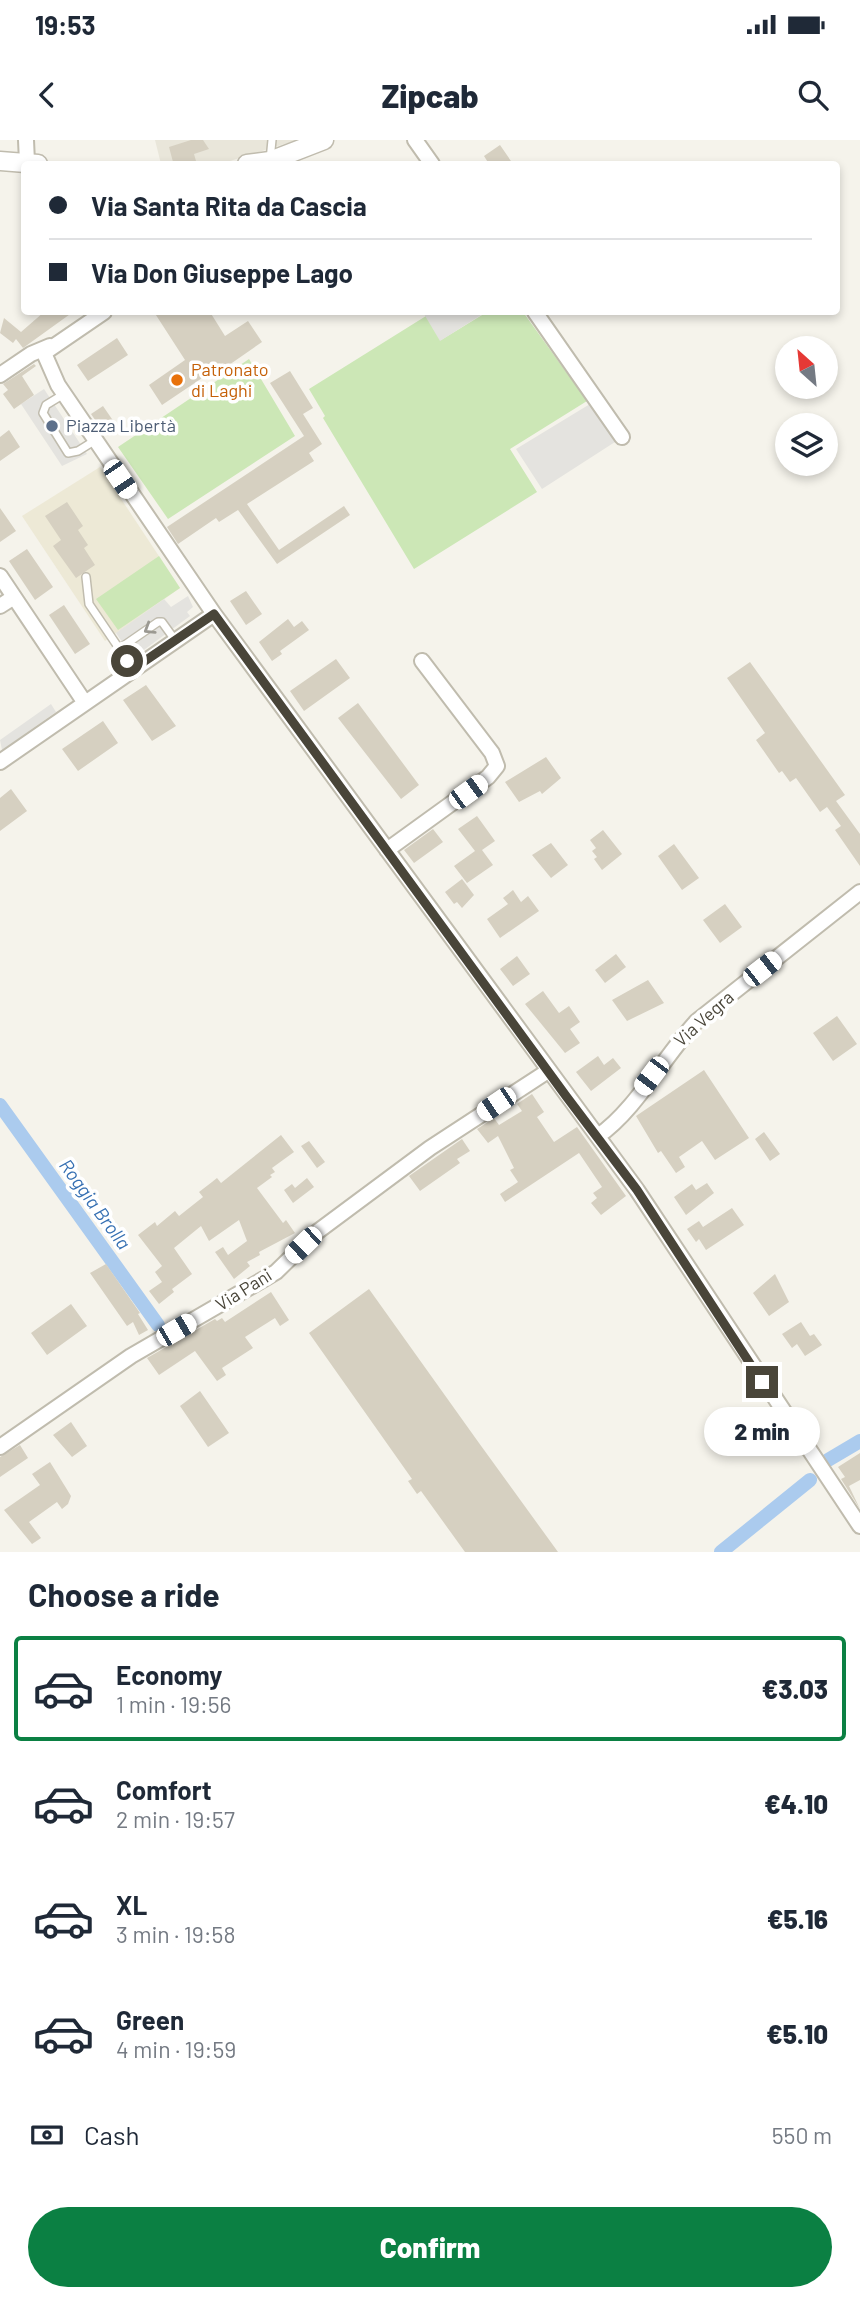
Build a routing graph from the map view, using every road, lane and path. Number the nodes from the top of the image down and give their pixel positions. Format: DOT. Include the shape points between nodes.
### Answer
graph roads {
  1 [pos="26,140"];
  2 [pos="272,140"];
  3 [pos="324,140"];
  4 [pos="415,140"];
  5 [pos="0,161"];
  6 [pos="31,161"];
  7 [pos="270,161"];
  8 [pos="430,161"];
  9 [pos="21,162"];
  10 [pos="99,315"];
  11 [pos="537,315"];
  12 [pos="51,345"];
  13 [pos="0,375"];
  14 [pos="64,394"];
  15 [pos="621,437"];
  16 [pos="94,441"];
  17 [pos="0,576"];
  18 [pos="86,577"];
  19 [pos="15,597"];
  20 [pos="0,606"];
  21 [pos="214,614"];
  22 [pos="175,640"];
  23 [pos="119,649"];
  24 [pos="422,661"];
  25 [pos="133,669"];
  26 [pos="85,703"];
  27 [pos="0,762"];
  28 [pos="387,850"];
  29 [pos="860,892"];
  30 [pos="548,1071"];
  31 [pos="598,1136"];
  32 [pos="0,1447"];
  33 [pos="860,1526"];
  1 -- 6 [label="street"];
  2 -- 7 [label="lane"];
  3 -- 7 [label="street"];
  4 -- 8 [label="street"];
  5 -- 9 [label="street"];
  10 -- 12 [label="street"];
  11 -- 15 [label="street"];
  12 -- 13 [label="street"];
  12 -- 14 [label="street" via="44,353"];
  14 -- 16 [label="street"];
  14 -- 16 [label="lane" via="46,405 43,413 68,453"];
  16 -- 21 [label="street"];
  17 -- 19 [label="street"];
  18 -- 23 [label="lane" via="89,604"];
  19 -- 20 [label="street"];
  19 -- 26 [label="street"];
  21 -- 22 [label="street"];
  21 -- 28 [label="street"];
  22 -- 23 [label="lane, one-way" via="158,622"];
  22 -- 25 [label="street"];
  23 -- 25 [label="lane"];
  24 -- 28 [label="street" via="497,766"];
  25 -- 26 [label="street"];
  26 -- 27 [label="street"];
  28 -- 30 [label="street"];
  29 -- 31 [label="street, Via Vegra" via="697,1021 619,1119"];
  30 -- 31 [label="street"];
  30 -- 32 [label="street, Via Pani" via="430,1148 317,1232 276,1272 131,1356"];
  31 -- 33 [label="street"];
}
